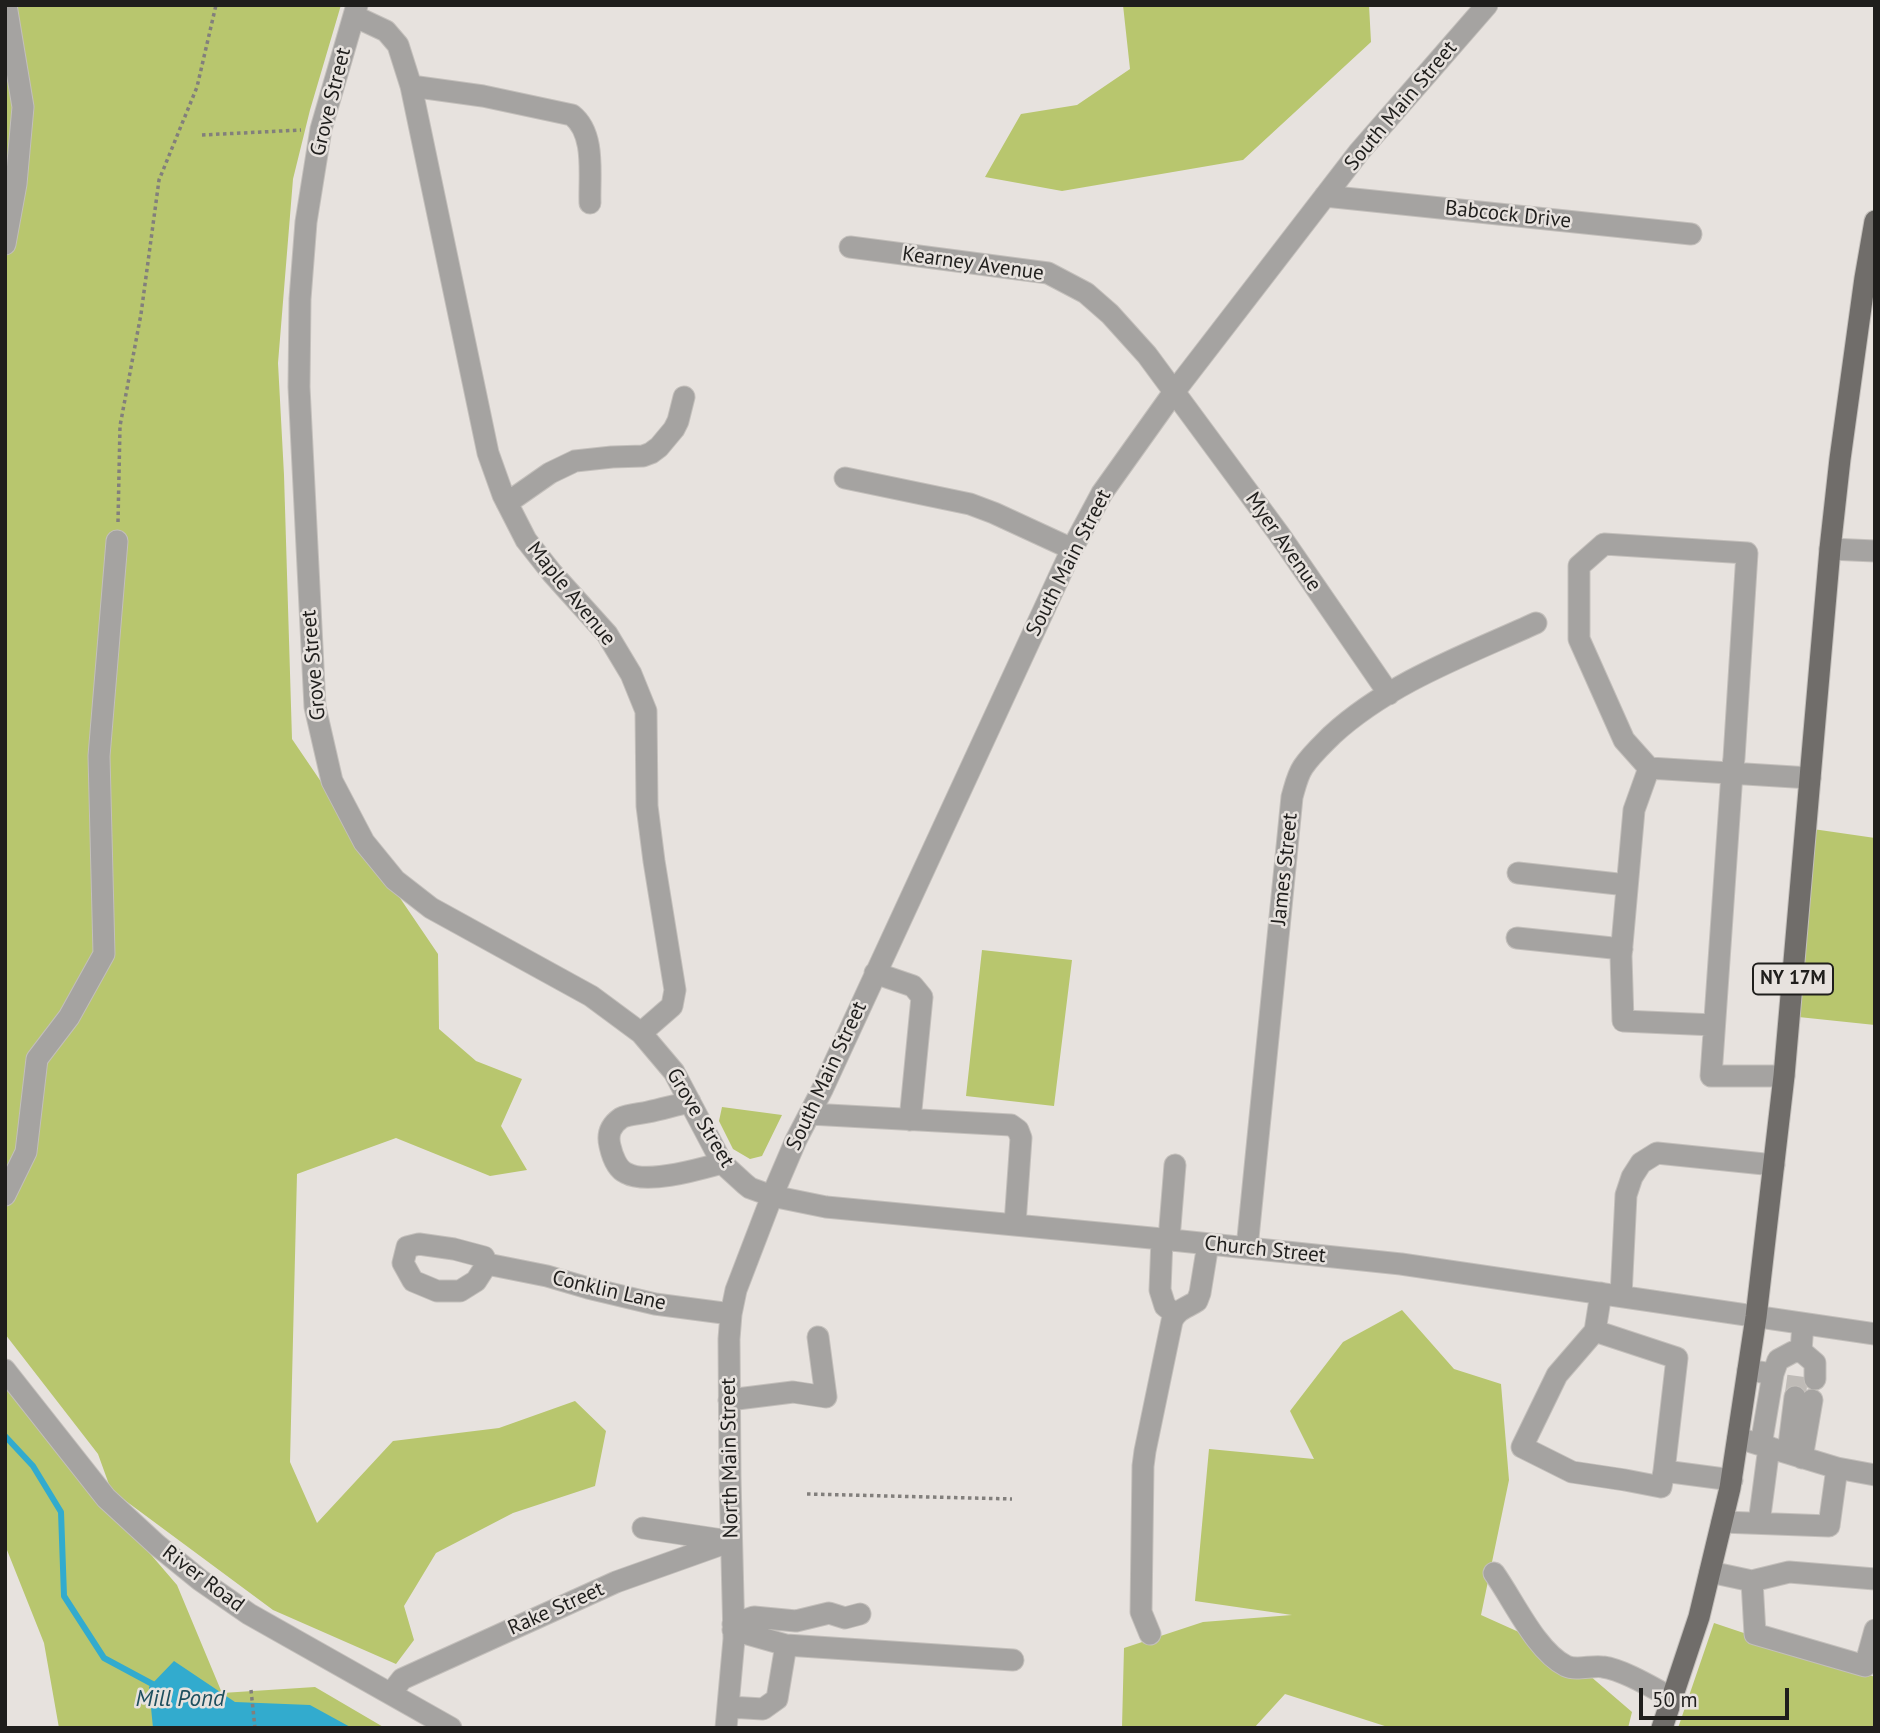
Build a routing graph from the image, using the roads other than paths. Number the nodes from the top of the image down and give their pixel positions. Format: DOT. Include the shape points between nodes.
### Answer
graph roads {
  1 [pos="6,5"];
  2 [pos="1487,5"];
  3 [pos="356,10"];
  4 [pos="411,86"];
  5 [pos="1325,196"];
  6 [pos="590,203"];
  7 [pos="1874,233"];
  8 [pos="1691,234"];
  9 [pos="5,244"];
  10 [pos="850,247"];
  11 [pos="1174,392"];
  12 [pos="684,397"];
  13 [pos="845,478"];
  14 [pos="507,503"];
  15 [pos="117,541"];
  16 [pos="1072,549"];
  17 [pos="1830,549"];
  18 [pos="1875,551"];
  19 [pos="1536,624"];
  20 [pos="1389,694"];
  21 [pos="1649,768"];
  22 [pos="1732,773"];
  23 [pos="1810,778"];
  24 [pos="1518,873"];
  25 [pos="1628,885"];
  26 [pos="1517,938"];
  27 [pos="1622,949"];
  28 [pos="875,973"];
  29 [pos="1714,1025"];
  30 [pos="641,1033"];
  31 [pos="1784,1076"];
  32 [pos="690,1102"];
  33 [pos="810,1114"];
  34 [pos="910,1120"];
  35 [pos="722,1163"];
  36 [pos="1175,1165"];
  37 [pos="1774,1165"];
  38 [pos="5,1195"];
  39 [pos="772,1196"];
  40 [pos="1015,1224"];
  41 [pos="1166,1239"];
  42 [pos="1208,1244"];
  43 [pos="1247,1248"];
  44 [pos="487,1264"];
  45 [pos="1611,1295"];
  46 [pos="732,1314"];
  47 [pos="1174,1314"];
  48 [pos="1756,1317"];
  49 [pos="1804,1324"];
  50 [pos="1595,1331"];
  51 [pos="1875,1334"];
  52 [pos="818,1338"];
  53 [pos="1801,1351"];
  54 [pos="5,1370"];
  55 [pos="1748,1370"];
  56 [pos="1773,1374"];
  57 [pos="729,1400"];
  58 [pos="1738,1438"];
  59 [pos="1780,1451"];
  60 [pos="1837,1468"];
  61 [pos="1664,1471"];
  62 [pos="1875,1475"];
  63 [pos="1731,1480"];
  64 [pos="1722,1522"];
  65 [pos="1759,1523"];
  66 [pos="643,1528"];
  67 [pos="731,1541"];
  68 [pos="1710,1572"];
  69 [pos="1494,1573"];
  70 [pos="1875,1579"];
  71 [pos="1752,1581"];
  72 [pos="860,1614"];
  73 [pos="733,1627"];
  74 [pos="1875,1630"];
  75 [pos="1150,1634"];
  76 [pos="786,1645"];
  77 [pos="1013,1660"];
  78 [pos="391,1693"];
  79 [pos="1672,1698"];
  80 [pos="727,1718"];
  81 [pos="451,1728"];
  82 [pos="1662,1728"];
  1 -- 9 [label="street" via="23,107"];
  2 -- 5 [label="street, South Main Street"];
  3 -- 4 [label="street, Maple Avenue" via="386,31 398,46"];
  3 -- 30 [label="street, Grove Street" via="321,130 306,222 300,299 299,387 314,707 332,781 363,842 395,880 431,908 591,996"];
  4 -- 6 [label="street" via="572,115 589,144"];
  4 -- 14 [label="street, Maple Avenue" via="488,453"];
  5 -- 8 [label="street, Babcock Drive"];
  5 -- 11 [label="street, South Main Street"];
  7 -- 17 [label="main road, NY 17M"];
  10 -- 11 [label="street, Kearney Avenue" via="1048,273 1086,293 1110,314"];
  11 -- 16 [label="street, South Main Street" via="1102,493"];
  11 -- 20 [label="street, Myer Avenue"];
  12 -- 14 [label="street" via="671,435 651,453 575,461"];
  13 -- 16 [label="street" via="970,504"];
  14 -- 30 [label="street, Maple Avenue" via="526,540 607,634 646,711 652,850 675,990 672,1006"];
  15 -- 38 [label="street" via="99,756 104,954 69,1017 37,1059 26,1152"];
  16 -- 28 [label="street, South Main Street"];
  17 -- 18 [label="street"];
  17 -- 23 [label="main road, NY 17M"];
  19 -- 20 [label="street, James Street"];
  20 -- 43 [label="street, James Street" via="1350,718 1317,750 1303,766 1292,797"];
  21 -- 22 [label="street"];
  21 -- 22 [label="street" via="1624,740 1579,639 1579,566 1604,544 1747,553"];
  21 -- 25 [label="street" via="1634,810"];
  22 -- 23 [label="street"];
  22 -- 29 [label="street"];
  23 -- 31 [label="main road, NY 17M"];
  24 -- 25 [label="street"];
  25 -- 27 [label="street"];
  26 -- 27 [label="street"];
  27 -- 29 [label="street" via="1623,1021"];
  28 -- 33 [label="street, South Main Street"];
  28 -- 34 [label="street" via="913,986 922,997"];
  29 -- 31 [label="street" via="1711,1076"];
  30 -- 32 [label="street, Grove Street" via="674,1072"];
  31 -- 37 [label="main road, NY 17M"];
  32 -- 35 [label="street, Grove Street"];
  32 -- 35 [label="street" via="623,1116 609,1133 616,1162 624,1173 638,1177"];
  33 -- 34 [label="street"];
  33 -- 39 [label="street, South Main Street"];
  34 -- 40 [label="street" via="1011,1125 1018,1130"];
  35 -- 39 [label="street, Grove Street" via="750,1188"];
  36 -- 41 [label="street"];
  37 -- 45 [label="street" via="1657,1153 1642,1163 1626,1195"];
  37 -- 48 [label="main road, NY 17M"];
  39 -- 40 [label="street, Church Street" via="826,1207"];
  39 -- 46 [label="street, North Main Street" via="736,1290"];
  40 -- 41 [label="street, Church Street"];
  41 -- 42 [label="street, Church Street"];
  41 -- 47 [label="street" via="1160,1290"];
  42 -- 43 [label="street, Church Street"];
  42 -- 47 [label="street" via="1197,1301"];
  43 -- 45 [label="street, Church Street" via="1401,1264"];
  44 -- 46 [label="street, Conklin Lane" via="655,1304"];
  45 -- 48 [label="street, Church Street"];
  45 -- 50 [label="street"];
  46 -- 57 [label="street, North Main Street"];
  47 -- 75 [label="street" via="1143,1466 1141,1612"];
  48 -- 49 [label="street, Church Street"];
  48 -- 55 [label="main road, NY 17M"];
  49 -- 51 [label="street, Church Street"];
  49 -- 53 [label="street"];
  50 -- 61 [label="street" via="1677,1358"];
  50 -- 61 [label="street" via="1558,1375 1522,1447 1572,1472 1661,1488"];
  52 -- 57 [label="street" via="826,1397 793,1392"];
  53 -- 56 [label="street" via="1779,1360"];
  53 -- 59 [label="street" via="1805,1387"];
  54 -- 78 [label="street, River Road" via="106,1498 157,1545 249,1614"];
  55 -- 56 [label="street"];
  55 -- 58 [label="main road, NY 17M"];
  56 -- 59 [label="street"];
  57 -- 67 [label="street, North Main Street"];
  58 -- 59 [label="street"];
  58 -- 63 [label="main road, NY 17M"];
  59 -- 60 [label="street"];
  59 -- 65 [label="street"];
  60 -- 62 [label="street"];
  60 -- 65 [label="street" via="1829,1526"];
  61 -- 63 [label="street"];
  63 -- 64 [label="main road, NY 17M"];
  64 -- 65 [label="street"];
  64 -- 68 [label="main road, NY 17M"];
  66 -- 67 [label="street"];
  67 -- 73 [label="street, North Main Street"];
  67 -- 78 [label="street, Rake Street" via="603,1588 402,1679"];
  68 -- 71 [label="street"];
  68 -- 79 [label="main road, NY 17M"];
  69 -- 79 [label="street" via="1549,1654 1569,1667 1603,1667 1637,1679"];
  70 -- 71 [label="street" via="1789,1572"];
  71 -- 74 [label="street" via="1755,1634 1865,1666"];
  72 -- 73 [label="street" via="845,1618 829,1613 796,1621 754,1617"];
  73 -- 76 [label="street"];
  73 -- 80 [label="street, North Main Street"];
  76 -- 77 [label="street"];
  76 -- 80 [label="street" via="777,1699 763,1709"];
  78 -- 81 [label="street, River Road"];
  79 -- 82 [label="main road, NY 17M"];
}
